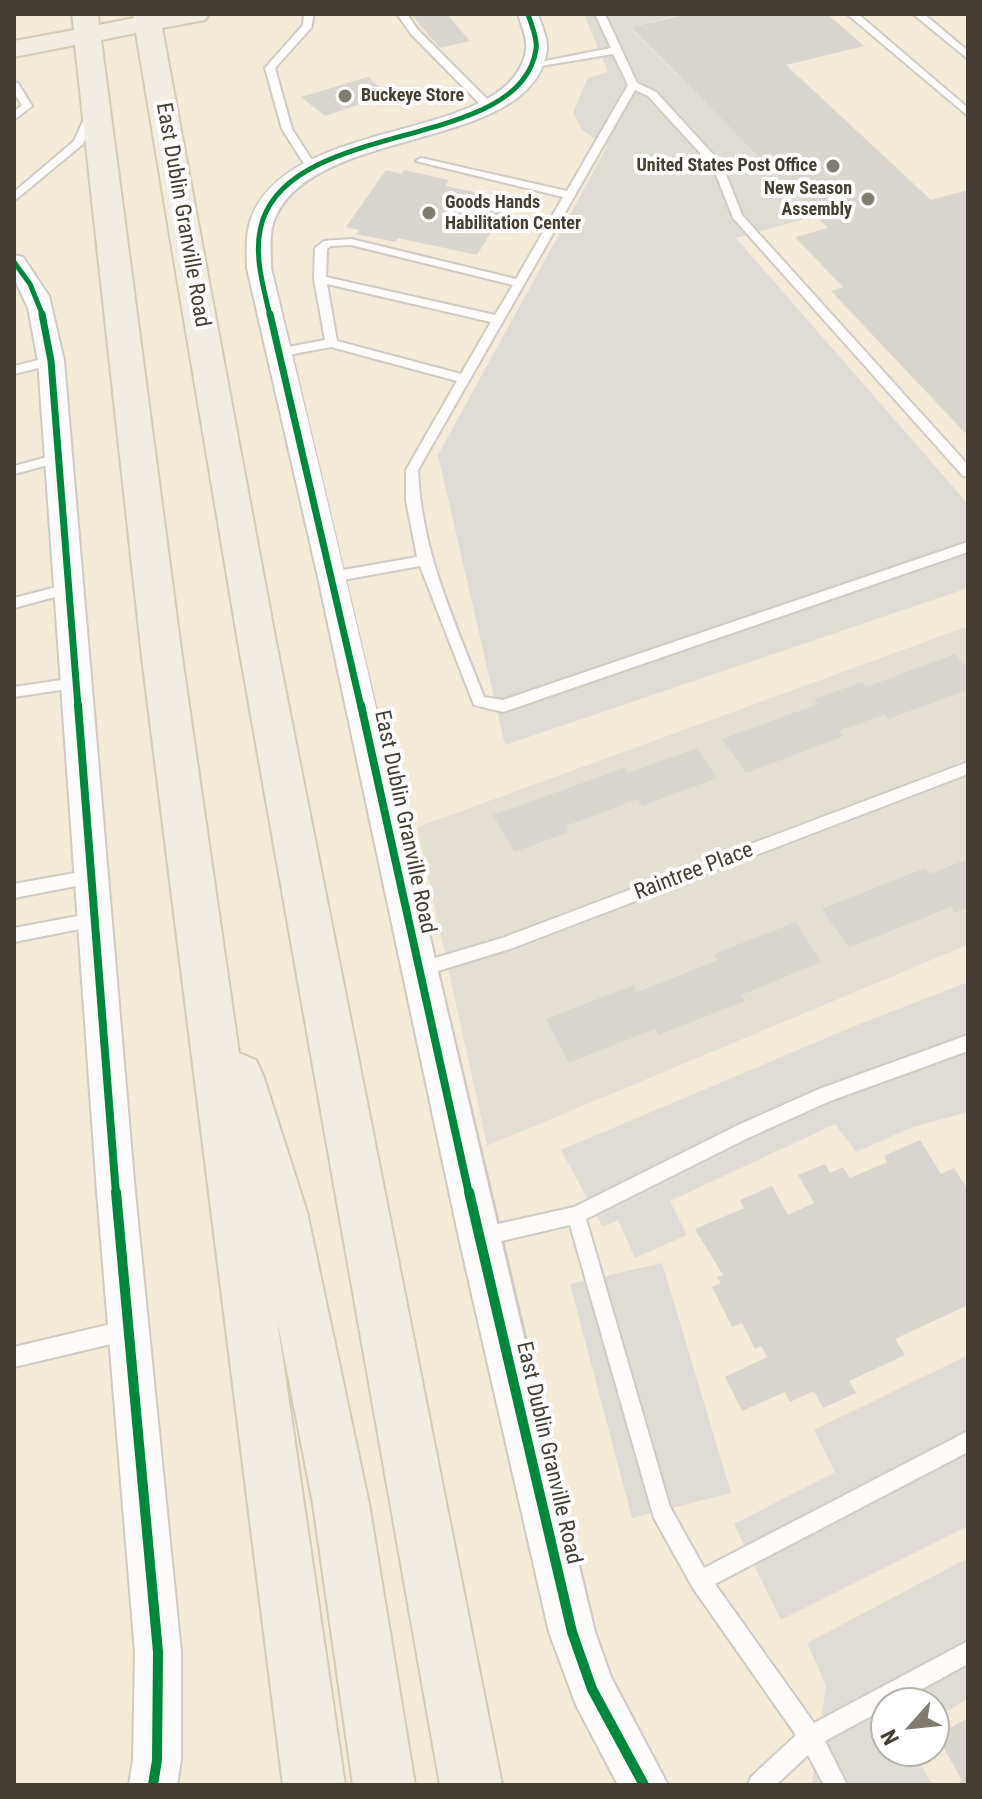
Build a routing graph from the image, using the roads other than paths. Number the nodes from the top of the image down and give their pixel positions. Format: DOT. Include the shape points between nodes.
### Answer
graph roads {
  1 [pos="196,14"];
  2 [pos="309,14"];
  3 [pos="402,14"];
  4 [pos="528,14"];
  5 [pos="600,14"];
  6 [pos="852,14"];
  7 [pos="918,14"];
  8 [pos="147,18"];
  9 [pos="86,21"];
  10 [pos="14,29"];
  11 [pos="14,49"];
  12 [pos="617,50"];
  13 [pos="968,56"];
  14 [pos="535,64"];
  15 [pos="14,85"];
  16 [pos="633,85"];
  17 [pos="97,99"];
  18 [pos="489,107"];
  19 [pos="968,113"];
  20 [pos="14,117"];
  21 [pos="421,161"];
  22 [pos="312,168"];
  23 [pos="570,195"];
  24 [pos="14,198"];
  25 [pos="14,262"];
  26 [pos="320,279"];
  27 [pos="519,283"];
  28 [pos="499,320"];
  29 [pos="331,343"];
  30 [pos="277,353"];
  31 [pos="51,361"];
  32 [pos="14,370"];
  33 [pos="465,379"];
  34 [pos="58,458"];
  35 [pos="14,470"];
  36 [pos="968,473"];
  37 [pos="968,547"];
  38 [pos="425,560"];
  39 [pos="332,577"];
  40 [pos="68,589"];
  41 [pos="14,603"];
  42 [pos="75,683"];
  43 [pos="14,692"];
  44 [pos="968,768"];
  45 [pos="91,877"];
  46 [pos="14,891"];
  47 [pos="94,920"];
  48 [pos="14,935"];
  49 [pos="203,959"];
  50 [pos="418,970"];
  51 [pos="968,1043"];
  52 [pos="576,1215"];
  53 [pos="479,1238"];
  54 [pos="128,1330"];
  55 [pos="14,1357"];
  56 [pos="968,1441"];
  57 [pos="700,1581"];
  58 [pos="968,1652"];
  59 [pos="811,1737"];
  60 [pos="153,1785"];
  61 [pos="314,1785"];
  62 [pos="384,1785"];
  63 [pos="471,1785"];
  64 [pos="644,1785"];
  65 [pos="759,1785"];
  66 [pos="836,1785"];
  1 -- 8 [label="main road"];
  2 -- 22 [label="lane" via="308,26 270,68 287,129"];
  3 -- 18 [label="lane"];
  4 -- 14 [label="street" via="539,39"];
  5 -- 12 [label="lane"];
  6 -- 19 [label="lane"];
  7 -- 13 [label="lane"];
  8 -- 9 [label="main road"];
  8 -- 63 [label="main road, East Dublin Granville Road" via="259,658"];
  9 -- 10 [label="main road"];
  9 -- 11 [label="main road"];
  9 -- 17 [label="main road"];
  12 -- 14 [label="lane"];
  12 -- 16 [label="lane"];
  14 -- 18 [label="street, East Dublin Granville Road"];
  15 -- 20 [label="lane" via="27,106"];
  16 -- 23 [label="lane"];
  16 -- 36 [label="lane" via="652,94 718,166 737,216"];
  17 -- 24 [label="lane" via="79,142"];
  17 -- 49 [label="main road"];
  18 -- 22 [label="street, East Dublin Granville Road" via="338,154"];
  21 -- 23 [label="lane"];
  22 -- 30 [label="street, East Dublin Granville Road" via="276,197 259,238 259,268"];
  23 -- 27 [label="lane"];
  25 -- 31 [label="street" via="33,285 46,321"];
  26 -- 27 [label="lane" via="321,248 351,242"];
  26 -- 28 [label="lane"];
  26 -- 29 [label="lane"];
  27 -- 28 [label="lane"];
  28 -- 33 [label="lane"];
  29 -- 30 [label="lane"];
  29 -- 33 [label="lane"];
  30 -- 39 [label="street, East Dublin Granville Road"];
  31 -- 32 [label="lane"];
  31 -- 34 [label="street"];
  33 -- 38 [label="lane" via="412,470 411,492"];
  34 -- 35 [label="lane"];
  34 -- 40 [label="street"];
  37 -- 38 [label="lane" via="503,706 479,701"];
  38 -- 39 [label="lane"];
  39 -- 50 [label="street, East Dublin Granville Road"];
  40 -- 41 [label="lane"];
  40 -- 42 [label="street"];
  42 -- 43 [label="lane"];
  42 -- 45 [label="street"];
  44 -- 50 [label="lane, Raintree Place" via="504,944"];
  45 -- 46 [label="lane"];
  45 -- 47 [label="street"];
  47 -- 48 [label="lane"];
  47 -- 54 [label="street"];
  49 -- 61 [label="main road"];
  49 -- 62 [label="main road" via="282,1212 341,1504"];
  50 -- 53 [label="street, East Dublin Granville Road"];
  51 -- 52 [label="lane" via="825,1095"];
  52 -- 53 [label="lane"];
  52 -- 57 [label="lane" via="661,1511"];
  53 -- 64 [label="street, East Dublin Granville Road" via="572,1632 592,1689"];
  54 -- 55 [label="lane"];
  54 -- 60 [label="street" via="158,1652"];
  56 -- 57 [label="lane"];
  57 -- 59 [label="lane"];
  58 -- 59 [label="lane"];
  59 -- 65 [label="lane"];
  59 -- 66 [label="lane"];
}
